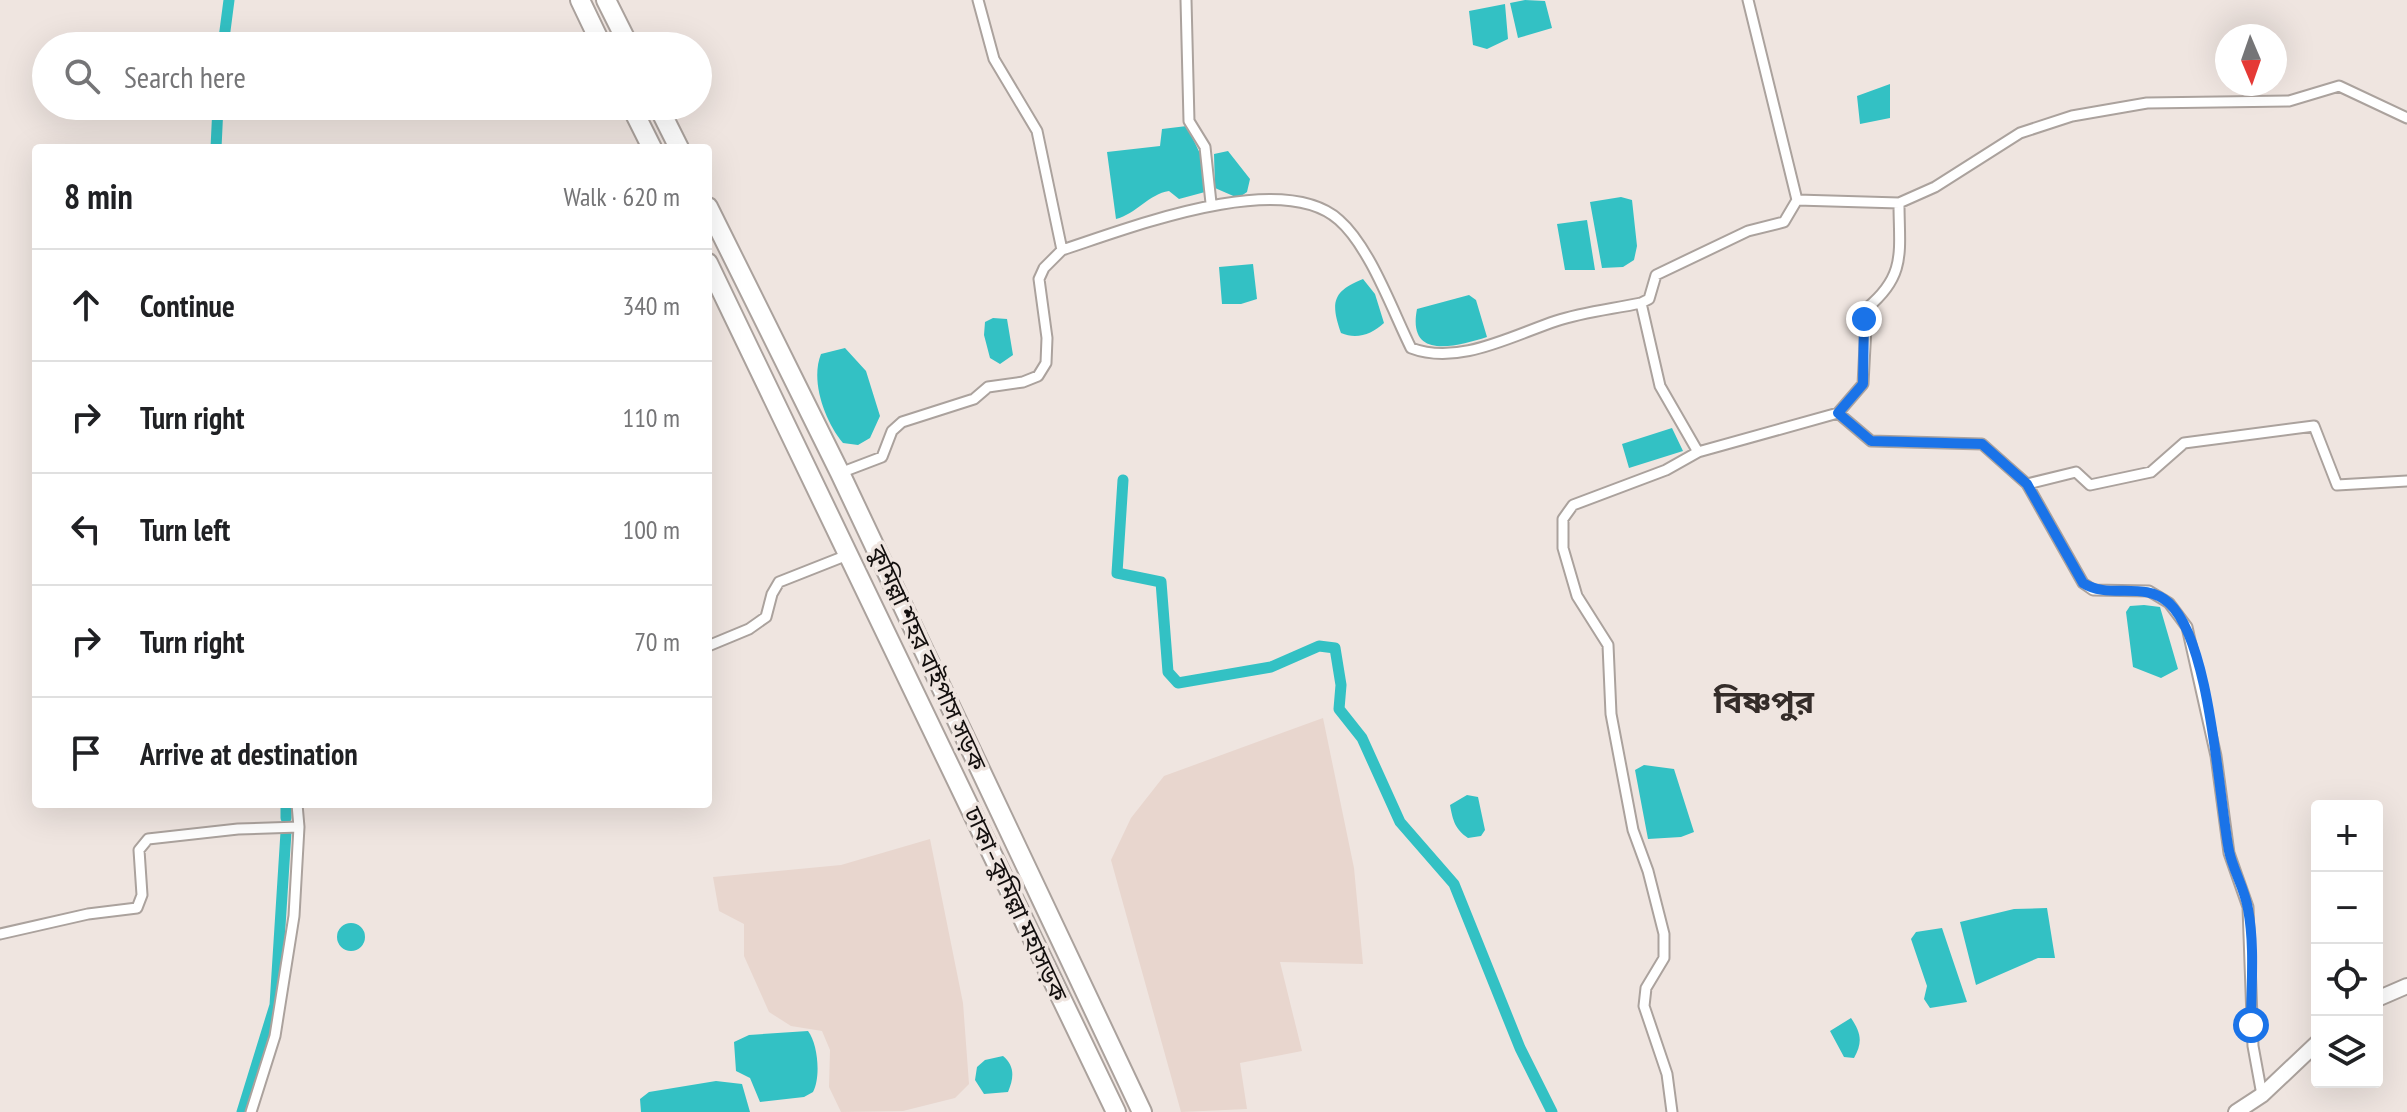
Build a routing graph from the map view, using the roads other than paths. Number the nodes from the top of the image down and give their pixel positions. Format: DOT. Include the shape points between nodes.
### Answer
graph roads {
  1 [pos="580,0"];
  2 [pos="606,0"];
  3 [pos="978,0"];
  4 [pos="1186,0"];
  5 [pos="1748,0"];
  6 [pos="595,32"];
  7 [pos="622,32"];
  8 [pos="2407,118"];
  9 [pos="638,120"];
  10 [pos="665,120"];
  11 [pos="650,144"];
  12 [pos="677,144"];
  13 [pos="1797,200"];
  14 [pos="1211,203"];
  15 [pos="1899,203"];
  16 [pos="712,215"];
  17 [pos="1062,250"];
  18 [pos="712,271"];
  19 [pos="1641,303"];
  20 [pos="1838,413"];
  21 [pos="1698,452"];
  22 [pos="840,473"];
  23 [pos="2407,481"];
  24 [pos="2027,484"];
  25 [pos="850,554"];
  26 [pos="712,644"];
  27 [pos="297,808"];
  28 [pos="299,827"];
  29 [pos="0,934"];
  30 [pos="2407,986"];
  31 [pos="2383,996"];
  32 [pos="2311,1049"];
  33 [pos="2262,1095"];
  34 [pos="251,1112"];
  35 [pos="1116,1112"];
  36 [pos="1142,1112"];
  37 [pos="1672,1112"];
  38 [pos="2236,1112"];
  1 -- 6 [label="highway"];
  2 -- 7 [label="highway"];
  3 -- 17 [label="street" via="994,59 1037,131"];
  4 -- 14 [label="street" via="1189,121 1205,147"];
  5 -- 13 [label="street"];
  8 -- 15 [label="street" via="2339,86 2289,101 2147,103 2072,116 2020,133 1946,181"];
  9 -- 11 [label="highway"];
  10 -- 12 [label="highway"];
  13 -- 15 [label="street"];
  13 -- 19 [label="street" via="1784,222 1748,231 1656,275 1649,299"];
  14 -- 17 [label="street"];
  14 -- 19 [label="street" via="1319,205 1342,222 1388,292 1411,348 1425,353 1490,347 1558,321"];
  15 -- 20 [label="street" via="1900,267 1892,284 1867,308 1863,384"];
  16 -- 22 [label="highway, কুমিল্লা শহর বাইপাস সড়ক"];
  17 -- 22 [label="street" via="1039,279 1047,338 1046,363 1038,376 988,387 974,399 902,422 892,431 882,457"];
  18 -- 25 [label="highway, ঢাকা–কুমিল্লা মহাসড়ক"];
  19 -- 21 [label="street" via="1660,386"];
  20 -- 21 [label="street"];
  20 -- 24 [label="street" via="1871,441 1982,444"];
  21 -- 37 [label="street" via="1666,470 1573,505 1563,519 1563,548 1577,596 1608,645 1611,714 1633,830 1664,934 1664,958 1646,988 1644,1006 1667,1074"];
  22 -- 36 [label="highway, কুমিল্লা শহর বাইপাস সড়ক"];
  23 -- 24 [label="street" via="2337,485 2314,426 2184,443 2151,472 2090,485 2076,472"];
  24 -- 33 [label="street" via="2083,583 2093,590 2149,591 2169,603 2187,627 2216,756 2229,853 2248,907 2251,1025"];
  25 -- 26 [label="street" via="779,582 766,617"];
  25 -- 35 [label="highway, ঢাকা–কুমিল্লা মহাসড়ক"];
  27 -- 28 [label="street"];
  28 -- 29 [label="street" via="148,839 139,850 142,895 137,908"];
  28 -- 34 [label="street" via="294,916 275,1036"];
  30 -- 31 [label="main road"];
  32 -- 33 [label="main road"];
  33 -- 38 [label="main road"];
}
